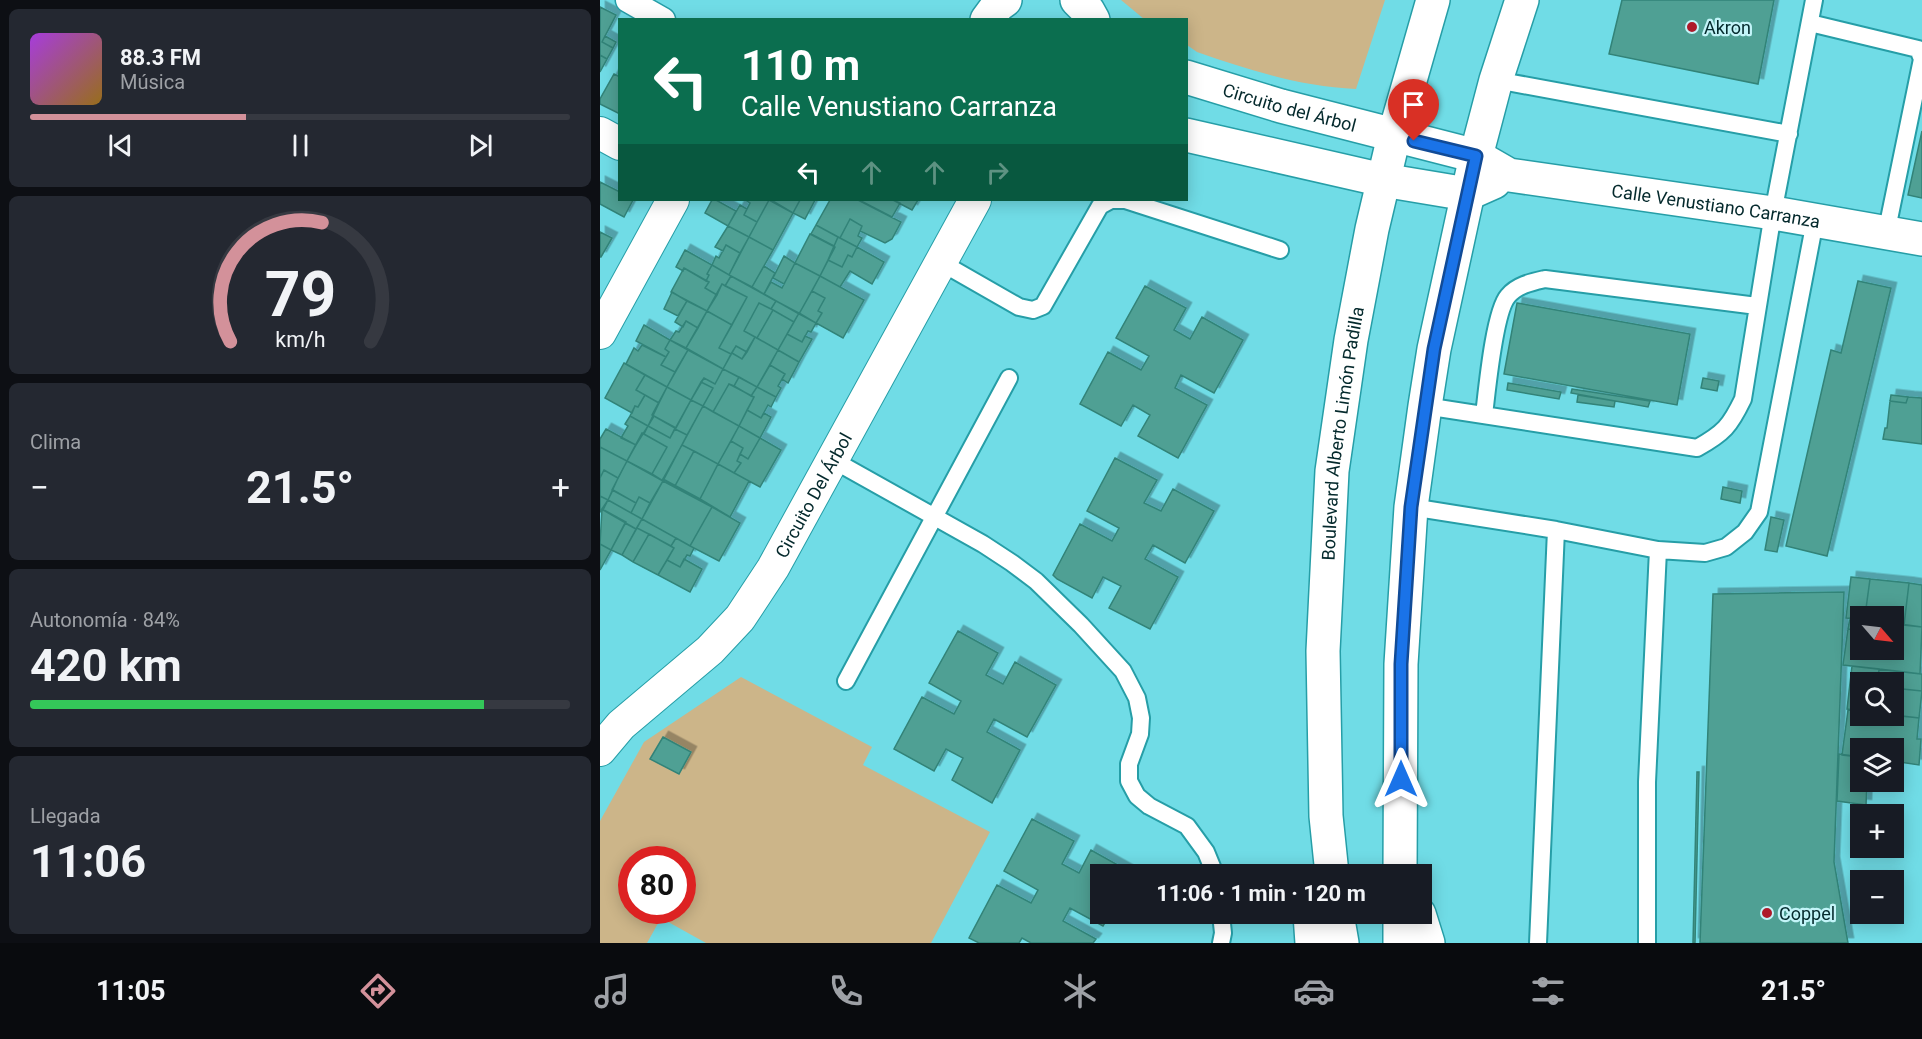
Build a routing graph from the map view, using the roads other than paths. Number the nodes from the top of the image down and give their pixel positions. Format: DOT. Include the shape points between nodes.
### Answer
graph roads {
  1 [pos="628,0"];
  2 [pos="1005,0"];
  3 [pos="1077,0"];
  4 [pos="1432,0"];
  5 [pos="1522,0"];
  6 [pos="1814,0"];
  7 [pos="660,18"];
  8 [pos="988,18"];
  9 [pos="1092,18"];
  10 [pos="1810,23"];
  11 [pos="1188,78"];
  12 [pos="1496,80"];
  13 [pos="600,133"];
  14 [pos="1788,134"];
  15 [pos="1188,135"];
  16 [pos="1394,136"];
  17 [pos="618,143"];
  18 [pos="1476,156"];
  19 [pos="1509,175"];
  20 [pos="1383,180"];
  21 [pos="1467,194"];
  22 [pos="672,201"];
  23 [pos="974,201"];
  24 [pos="1110,201"];
  25 [pos="1128,201"];
  26 [pos="1773,213"];
  27 [pos="1815,221"];
  28 [pos="1886,234"];
  29 [pos="1922,239"];
  30 [pos="1280,250"];
  31 [pos="942,263"];
  32 [pos="1757,306"];
  33 [pos="600,333"];
  34 [pos="1009,378"];
  35 [pos="1425,406"];
  36 [pos="1484,415"];
  37 [pos="833,460"];
  38 [pos="1411,507"];
  39 [pos="934,517"];
  40 [pos="1556,530"];
  41 [pos="1658,550"];
  42 [pos="846,681"];
  43 [pos="600,750"];
  44 [pos="1326,816"];
  45 [pos="1211,864"];
  46 [pos="1317,864"];
  47 [pos="1331,864"];
  48 [pos="1403,864"];
  49 [pos="1222,924"];
  50 [pos="1311,924"];
  51 [pos="1339,924"];
  52 [pos="1400,924"];
  53 [pos="1422,924"];
  54 [pos="1221,943"];
  55 [pos="1312,943"];
  56 [pos="1342,943"];
  57 [pos="1400,943"];
  58 [pos="1428,943"];
  59 [pos="1538,943"];
  60 [pos="1647,943"];
  1 -- 7 [label="street"];
  2 -- 8 [label="main road"];
  3 -- 9 [label="main road"];
  4 -- 16 [label="main road, Boulevard Alberto Limón Padilla"];
  5 -- 12 [label="main road"];
  6 -- 10 [label="lane"];
  10 -- 14 [label="lane"];
  10 -- 28 [label="lane" via="1918,49 1922,59"];
  11 -- 16 [label="main road, Circuito del Árbol"];
  12 -- 14 [label="lane"];
  12 -- 18 [label="main road"];
  13 -- 17 [label="street"];
  14 -- 26 [label="lane"];
  15 -- 20 [label="main road"];
  16 -- 18 [label="main road, Calle Venustiano Carranza"];
  16 -- 20 [label="main road, Boulevard Alberto Limón Padilla"];
  18 -- 19 [label="main road, Calle Venustiano Carranza"];
  18 -- 21 [label="main road"];
  19 -- 21 [label="main road"];
  19 -- 26 [label="main road, Calle Venustiano Carranza"];
  20 -- 21 [label="main road"];
  20 -- 44 [label="main road, Boulevard Alberto Limón Padilla" via="1351,340 1332,471 1323,651"];
  21 -- 35 [label="main road"];
  22 -- 33 [label="street"];
  23 -- 31 [label="street, Circuito Del Árbol"];
  24 -- 31 [label="lane" via="1100,206 1043,306 1033,310 1019,307"];
  25 -- 30 [label="lane"];
  26 -- 27 [label="main road, Calle Venustiano Carranza"];
  26 -- 32 [label="lane"];
  27 -- 28 [label="main road, Calle Venustiano Carranza"];
  27 -- 41 [label="lane" via="1759,512 1745,532 1726,547 1706,553"];
  28 -- 29 [label="main road, Calle Venustiano Carranza"];
  31 -- 37 [label="street, Circuito Del Árbol"];
  32 -- 36 [label="lane" via="1545,279 1527,283 1508,296 1499,314"];
  32 -- 36 [label="lane" via="1743,399 1732,422 1697,448"];
  34 -- 39 [label="lane"];
  35 -- 36 [label="lane"];
  35 -- 38 [label="main road"];
  37 -- 39 [label="lane"];
  37 -- 43 [label="street, Circuito Del Árbol" via="773,568 740,618 710,650 621,725"];
  38 -- 40 [label="lane"];
  38 -- 48 [label="main road" via="1401,664"];
  39 -- 42 [label="lane"];
  39 -- 45 [label="lane" via="983,544 1036,581 1123,671 1137,698 1141,718 1140,734 1129,764 1129,781 1143,801 1187,826"];
  40 -- 41 [label="lane"];
  40 -- 59 [label="lane"];
  41 -- 60 [label="lane" via="1647,782"];
  44 -- 46 [label="main road, Boulevard Alberto Limón Padilla"];
  44 -- 47 [label="main road"];
  49 -- 54 [label="lane"];
  50 -- 55 [label="main road"];
  51 -- 56 [label="main road"];
  52 -- 57 [label="main road"];
  53 -- 58 [label="main road"];
}
